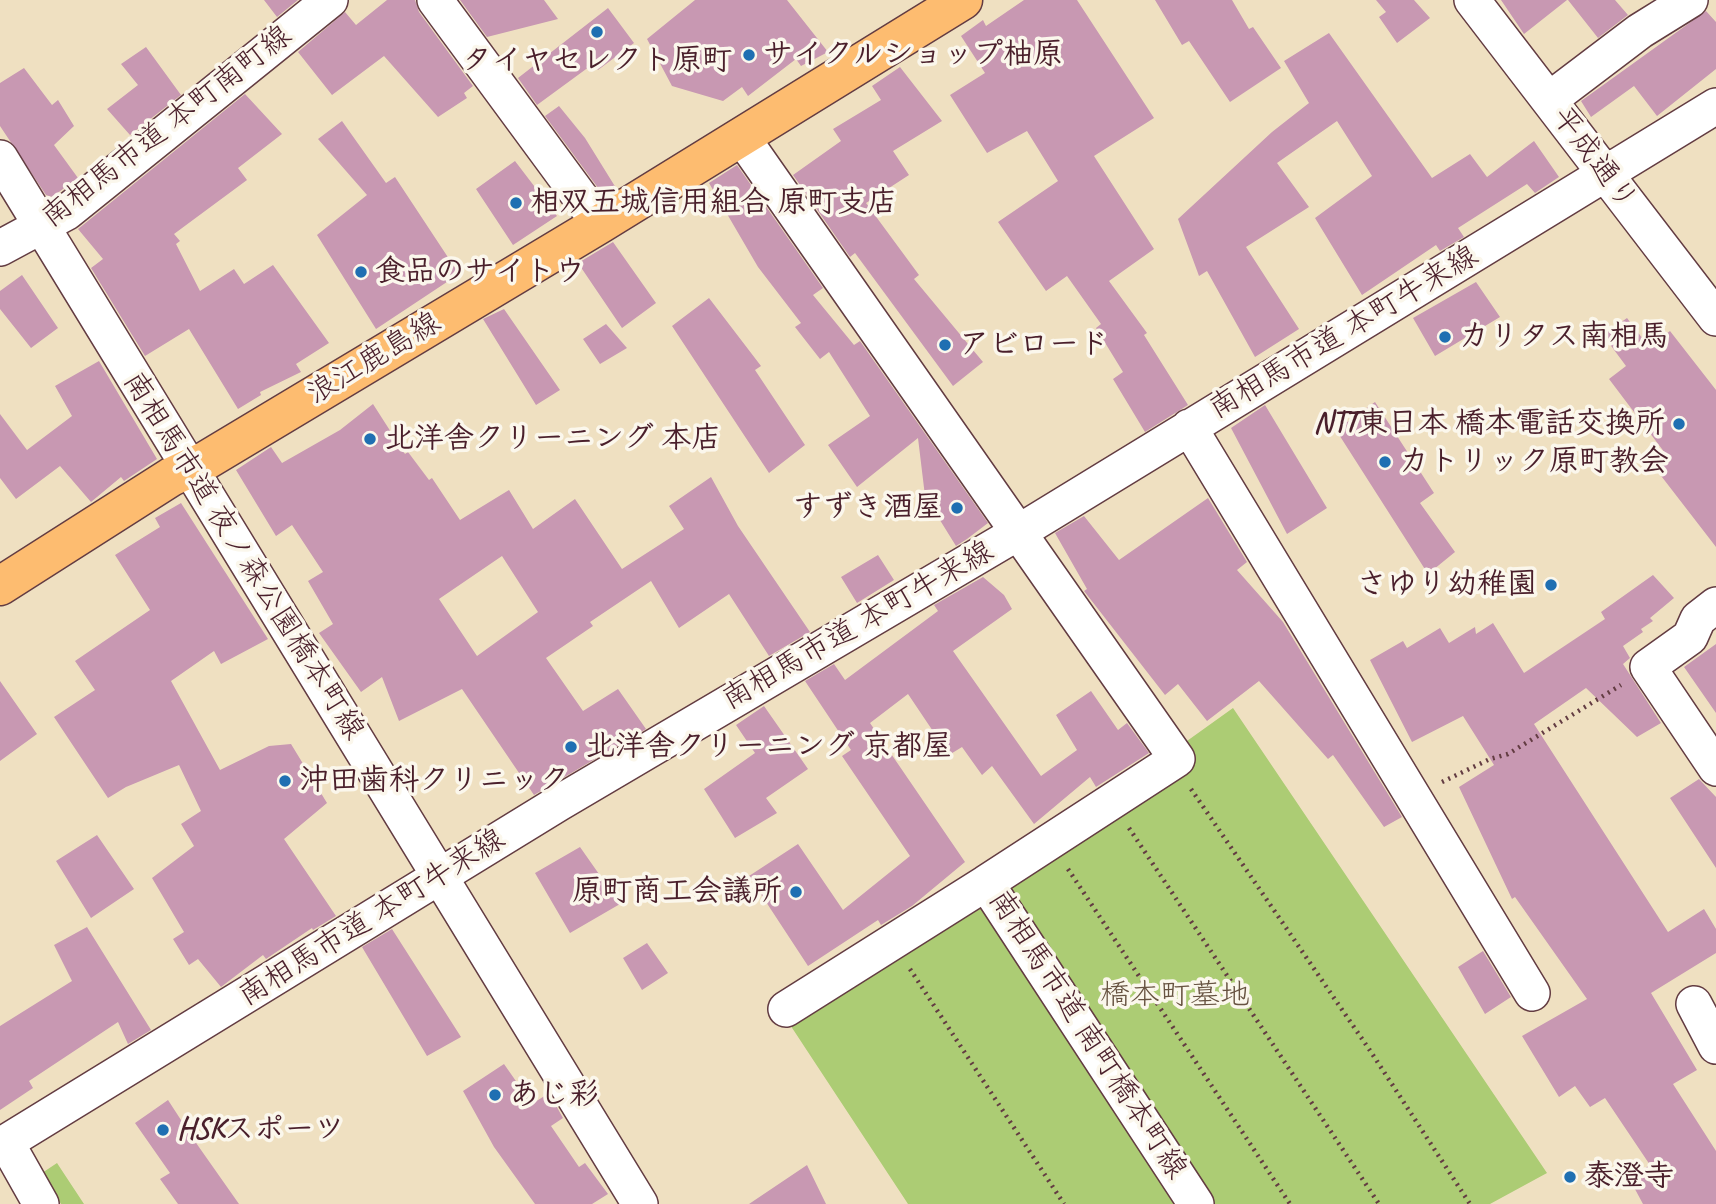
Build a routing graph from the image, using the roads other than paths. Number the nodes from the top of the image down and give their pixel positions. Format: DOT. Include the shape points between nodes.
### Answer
graph roads {
  1 [pos="330,0"];
  2 [pos="435,0"];
  3 [pos="963,0"];
  4 [pos="1472,0"];
  5 [pos="1690,0"];
  6 [pos="1549,100"];
  7 [pos="1716,106"];
  8 [pos="741,136"];
  9 [pos="0,158"];
  10 [pos="1592,183"];
  11 [pos="600,224"];
  12 [pos="42,227"];
  13 [pos="0,248"];
  14 [pos="1716,318"];
  15 [pos="1189,427"];
  16 [pos="189,469"];
  17 [pos="1019,532"];
  18 [pos="0,586"];
  19 [pos="1716,605"];
  20 [pos="1716,768"];
  21 [pos="440,876"];
  22 [pos="986,883"];
  23 [pos="1532,993"];
  24 [pos="1694,1004"];
  25 [pos="786,1009"];
  26 [pos="1716,1046"];
  27 [pos="3,1144"];
  28 [pos="41,1204"];
  29 [pos="640,1204"];
  30 [pos="1196,1204"];
  1 -- 12 [label="street, 南相馬市道 本町南町線" via="67,212"];
  2 -- 11 [label="street"];
  3 -- 8 [label="main road, 浪江鹿島線"];
  4 -- 6 [label="street, 平成通り"];
  5 -- 6 [label="street"];
  6 -- 10 [label="street, 平成通り"];
  7 -- 10 [label="street, 南相馬市道 本町牛来線"];
  8 -- 11 [label="main road, 浪江鹿島線"];
  8 -- 17 [label="street"];
  9 -- 12 [label="street, 南相馬市道 夜ノ森公園橋本町線"];
  10 -- 14 [label="street, 平成通り"];
  10 -- 15 [label="street, 南相馬市道 本町牛来線"];
  11 -- 16 [label="main road, 浪江鹿島線"];
  12 -- 13 [label="street, 南相馬市道 本町南町線"];
  12 -- 16 [label="street, 南相馬市道 夜ノ森公園橋本町線"];
  15 -- 17 [label="street, 南相馬市道 本町牛来線"];
  15 -- 23 [label="street"];
  16 -- 18 [label="main road, 浪江鹿島線"];
  16 -- 21 [label="street, 南相馬市道 夜ノ森公園橋本町線"];
  17 -- 21 [label="street, 南相馬市道 本町牛来線"];
  17 -- 22 [label="street, 南相馬市道 南町橋本町線" via="1174,760"];
  19 -- 20 [label="street" via="1698,619 1690,637 1648,667"];
  21 -- 27 [label="street, 南相馬市道 本町牛来線"];
  21 -- 29 [label="street, 南相馬市道 夜ノ森公園橋本町線"];
  22 -- 25 [label="street"];
  22 -- 30 [label="street, 南相馬市道 南町橋本町線"];
  24 -- 26 [label="street"];
  27 -- 28 [label="street"];
}
